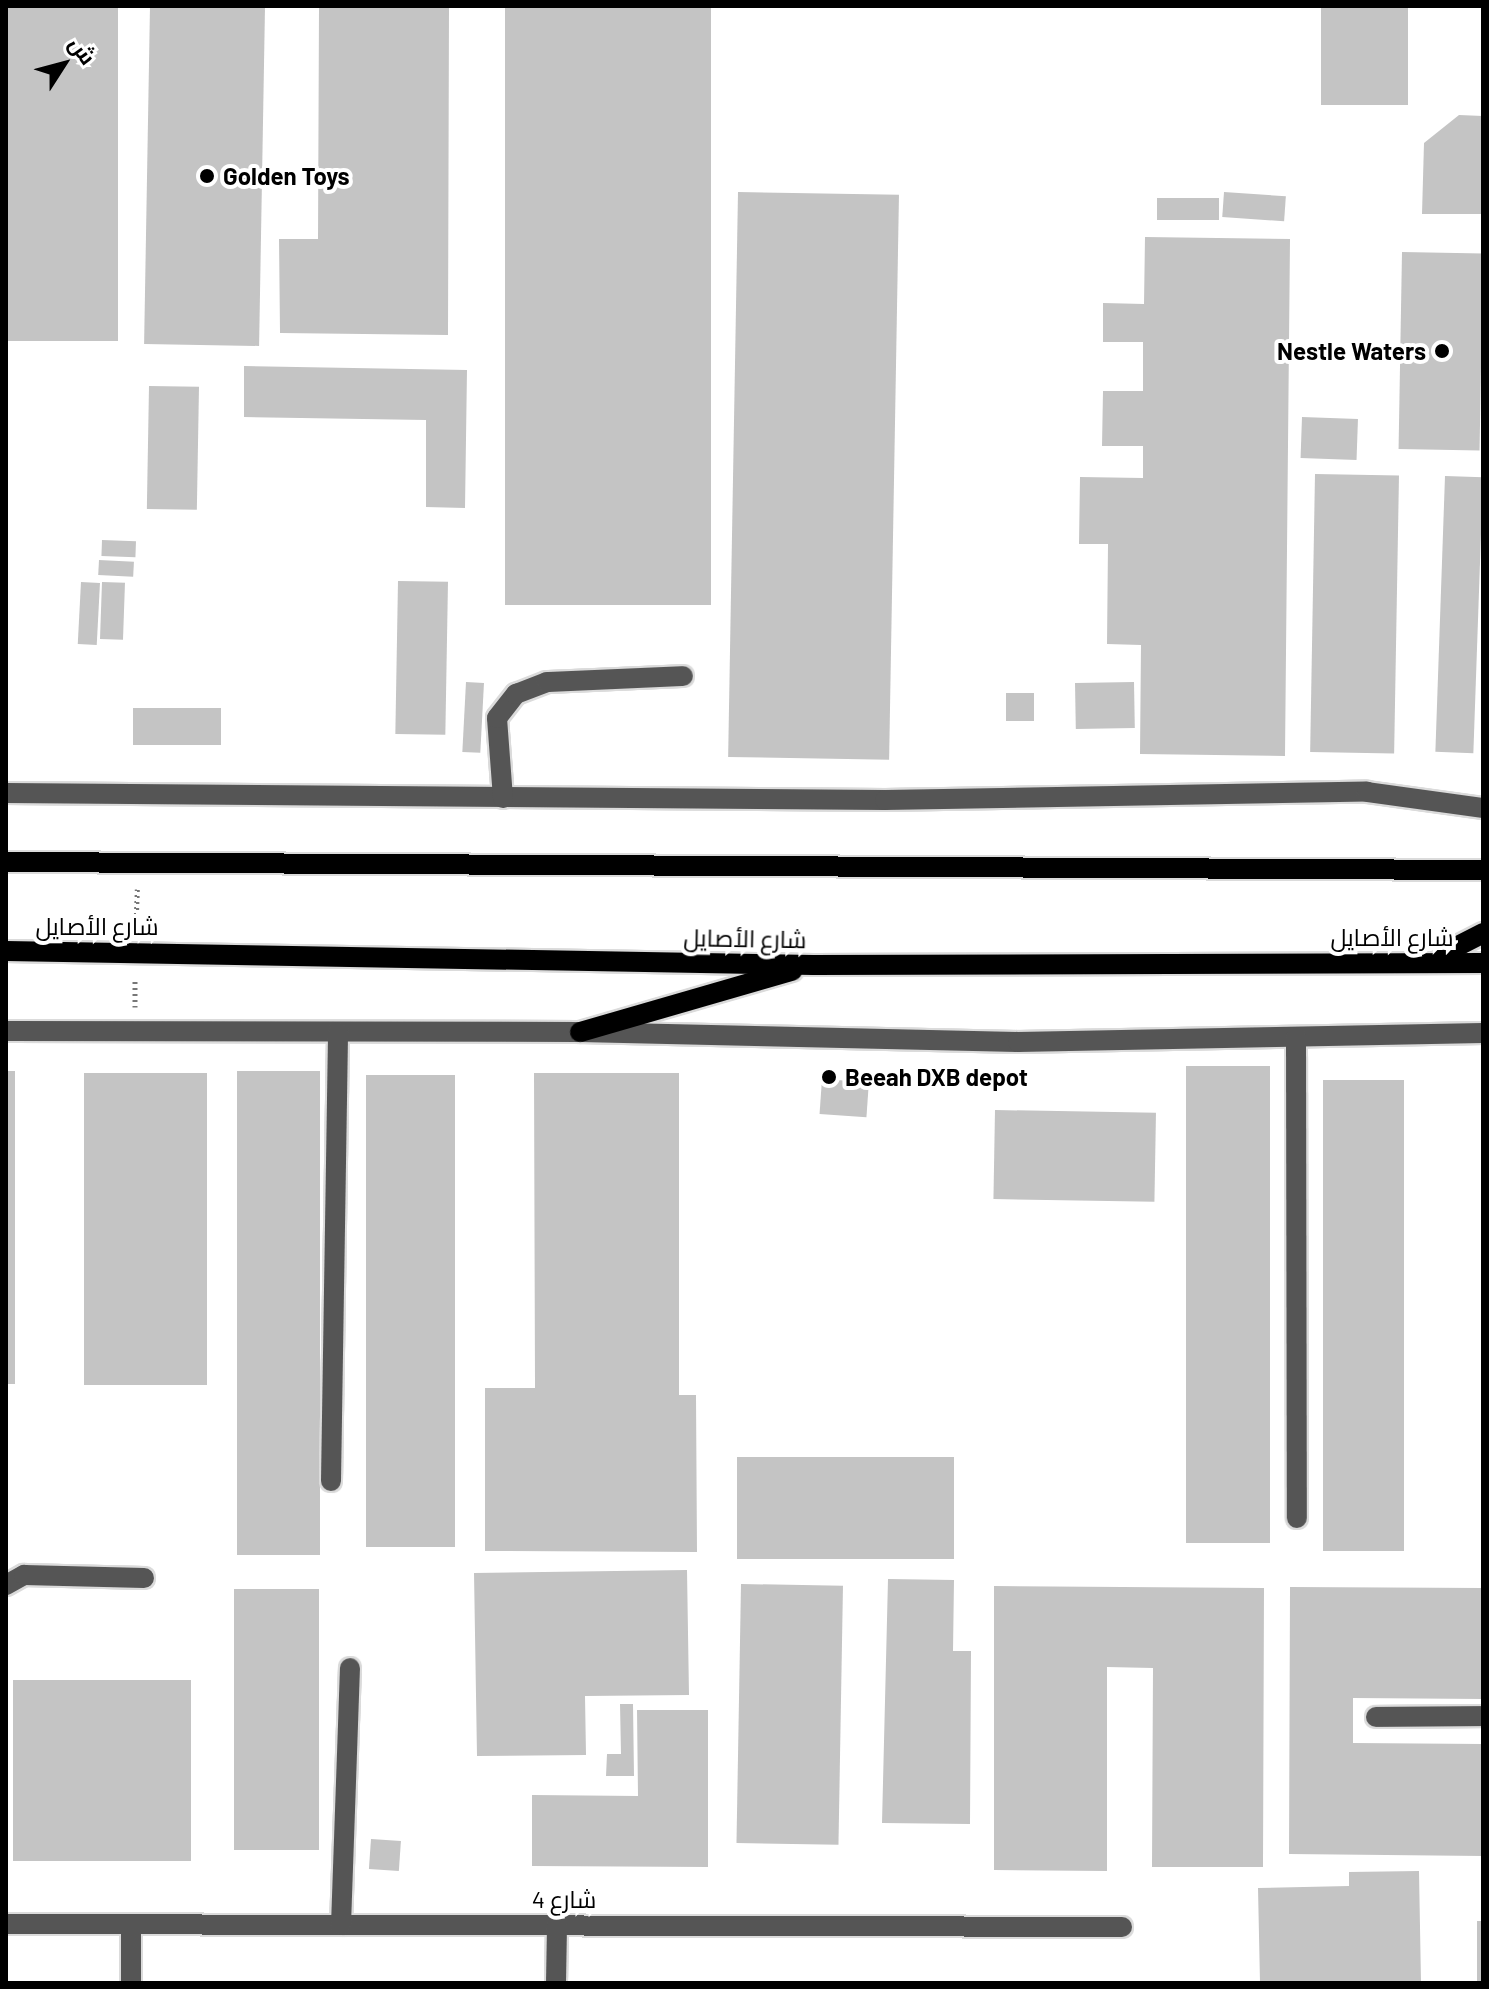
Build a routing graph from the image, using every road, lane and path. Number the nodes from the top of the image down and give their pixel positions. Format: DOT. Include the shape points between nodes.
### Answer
graph roads {
  1 [pos="683,676"];
  2 [pos="6,793"];
  3 [pos="503,798"];
  4 [pos="1483,808"];
  5 [pos="6,862"];
  6 [pos="138,863"];
  7 [pos="1483,870"];
  8 [pos="1483,933"];
  9 [pos="6,951"];
  10 [pos="135,951"];
  11 [pos="1437,963"];
  12 [pos="1483,963"];
  13 [pos="813,965"];
  14 [pos="6,1031"];
  15 [pos="136,1031"];
  16 [pos="338,1032"];
  17 [pos="580,1032"];
  18 [pos="1483,1033"];
  19 [pos="1296,1037"];
  20 [pos="331,1481"];
  21 [pos="1297,1518"];
  22 [pos="144,1578"];
  23 [pos="6,1585"];
  24 [pos="350,1668"];
  25 [pos="1483,1716"];
  26 [pos="1376,1717"];
  27 [pos="6,1924"];
  28 [pos="131,1925"];
  29 [pos="341,1925"];
  30 [pos="557,1925"];
  31 [pos="1122,1927"];
  32 [pos="131,1983"];
  33 [pos="556,1983"];
  1 -- 3 [label="street" via="547,682 516,694 497,718"];
  2 -- 3 [label="street"];
  3 -- 4 [label="street" via="885,800 1367,792"];
  5 -- 6 [label="main road"];
  6 -- 7 [label="main road"];
  6 -- 10 [label="path"];
  8 -- 11 [label="main road"];
  9 -- 10 [label="main road, شارع الأصايل"];
  10 -- 13 [label="main road, شارع الأصايل"];
  10 -- 15 [label="path"];
  11 -- 12 [label="main road, شارع الأصايل"];
  11 -- 13 [label="main road, شارع الأصايل"];
  13 -- 17 [label="main road"];
  14 -- 15 [label="street"];
  15 -- 16 [label="street"];
  16 -- 17 [label="street"];
  16 -- 20 [label="street"];
  17 -- 19 [label="street" via="1018,1042"];
  18 -- 19 [label="street"];
  19 -- 21 [label="street"];
  22 -- 23 [label="street" via="24,1575"];
  24 -- 29 [label="street"];
  25 -- 26 [label="street"];
  27 -- 28 [label="street, شارع 4"];
  28 -- 29 [label="street, شارع 4"];
  28 -- 32 [label="street"];
  29 -- 30 [label="street, شارع 4"];
  30 -- 31 [label="street, شارع 4"];
  30 -- 33 [label="street"];
}
